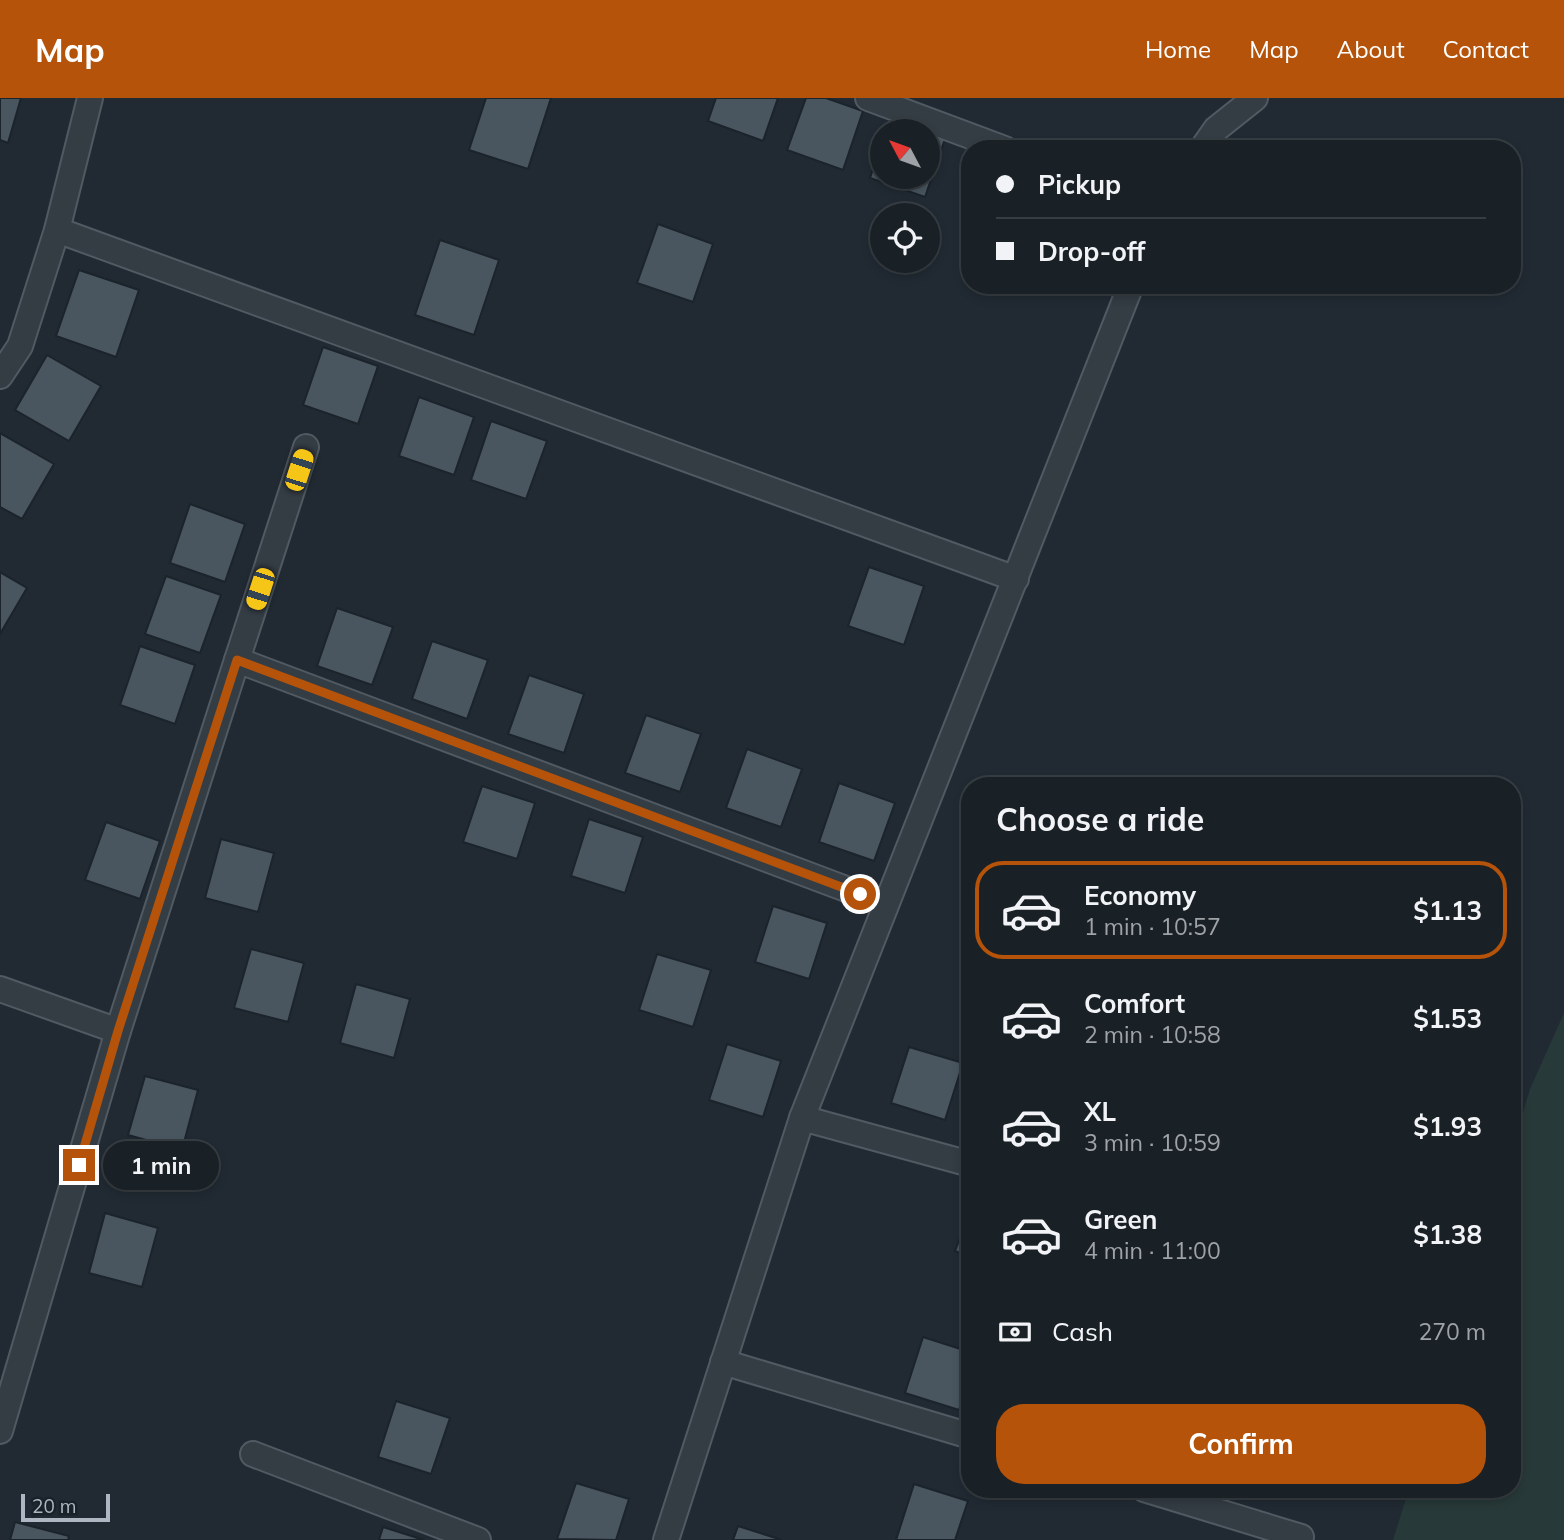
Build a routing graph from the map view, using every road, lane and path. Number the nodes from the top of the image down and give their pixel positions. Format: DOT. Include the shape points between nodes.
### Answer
graph roads {
  1 [pos="90,98"];
  2 [pos="868,98"];
  3 [pos="1255,98"];
  4 [pos="981,140"];
  5 [pos="1208,140"];
  6 [pos="57,230"];
  7 [pos="1127,294"];
  8 [pos="0,376"];
  9 [pos="306,447"];
  10 [pos="1016,579"];
  11 [pos="237,660"];
  12 [pos="886,904"];
  13 [pos="0,989"];
  14 [pos="118,1031"];
  15 [pos="802,1118"];
  16 [pos="961,1162"];
  17 [pos="723,1362"];
  18 [pos="0,1431"];
  19 [pos="961,1433"];
  20 [pos="253,1454"];
  21 [pos="1173,1498"];
  22 [pos="1301,1537"];
  23 [pos="478,1540"];
  24 [pos="666,1540"];
  1 -- 6 [label="street"];
  2 -- 4 [label="street"];
  3 -- 5 [label="street"];
  6 -- 8 [label="street" via="20,346"];
  6 -- 10 [label="street"];
  7 -- 10 [label="street"];
  9 -- 11 [label="street"];
  10 -- 12 [label="street"];
  11 -- 12 [label="street"];
  11 -- 14 [label="street"];
  12 -- 15 [label="street"];
  13 -- 14 [label="street"];
  14 -- 18 [label="street"];
  15 -- 16 [label="street"];
  15 -- 17 [label="street"];
  17 -- 19 [label="street"];
  17 -- 24 [label="street"];
  20 -- 23 [label="street"];
  21 -- 22 [label="street"];
}
